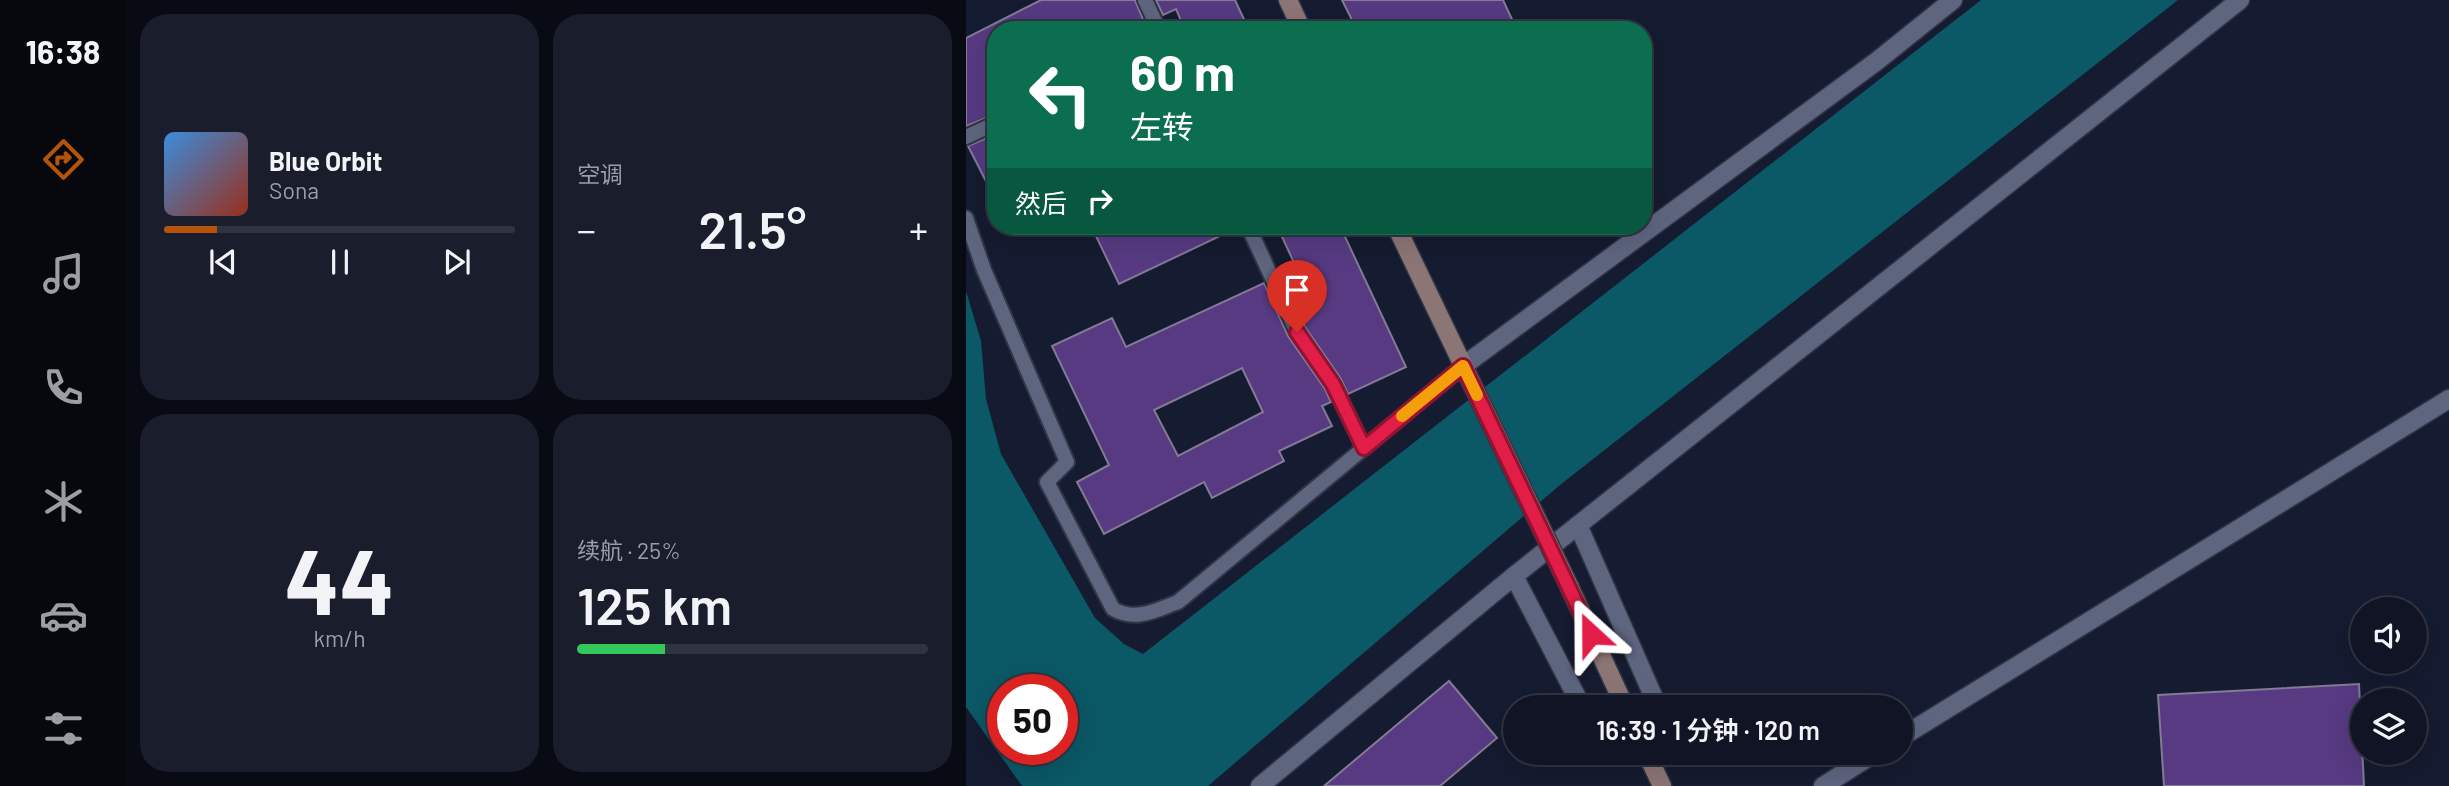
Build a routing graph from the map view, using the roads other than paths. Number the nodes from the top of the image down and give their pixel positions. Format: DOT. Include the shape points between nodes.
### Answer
graph roads {
  1 [pos="1145,0"];
  2 [pos="1288,0"];
  3 [pos="1953,0"];
  4 [pos="2240,0"];
  5 [pos="1154,21"];
  6 [pos="1298,21"];
  7 [pos="987,127"];
  8 [pos="966,137"];
  9 [pos="966,218"];
  10 [pos="1652,233"];
  11 [pos="1252,235"];
  12 [pos="1400,235"];
  13 [pos="1649,235"];
  14 [pos="1467,374"];
  15 [pos="2449,399"];
  16 [pos="1364,448"];
  17 [pos="1577,525"];
  18 [pos="1514,576"];
  19 [pos="1576,695"];
  20 [pos="1619,695"];
  21 [pos="1653,695"];
  22 [pos="1913,730"];
  23 [pos="1652,765"];
  24 [pos="1856,765"];
  25 [pos="1260,786"];
  26 [pos="1662,786"];
  27 [pos="1823,786"];
  1 -- 5 [label="lane"];
  2 -- 6 [label="main road"];
  3 -- 10 [label="street"];
  4 -- 17 [label="street"];
  7 -- 8 [label="lane"];
  9 -- 16 [label="lane" via="1067,462 1048,482 1113,609 1141,616 1178,602"];
  11 -- 16 [label="lane" via="1297,332 1333,384"];
  12 -- 14 [label="main road"];
  13 -- 14 [label="street"];
  14 -- 16 [label="lane"];
  14 -- 20 [label="main road, bridge"];
  15 -- 22 [label="street"];
  17 -- 18 [label="street"];
  17 -- 21 [label="street"];
  18 -- 19 [label="street"];
  18 -- 25 [label="street"];
  23 -- 26 [label="main road"];
  24 -- 27 [label="street"];
}
